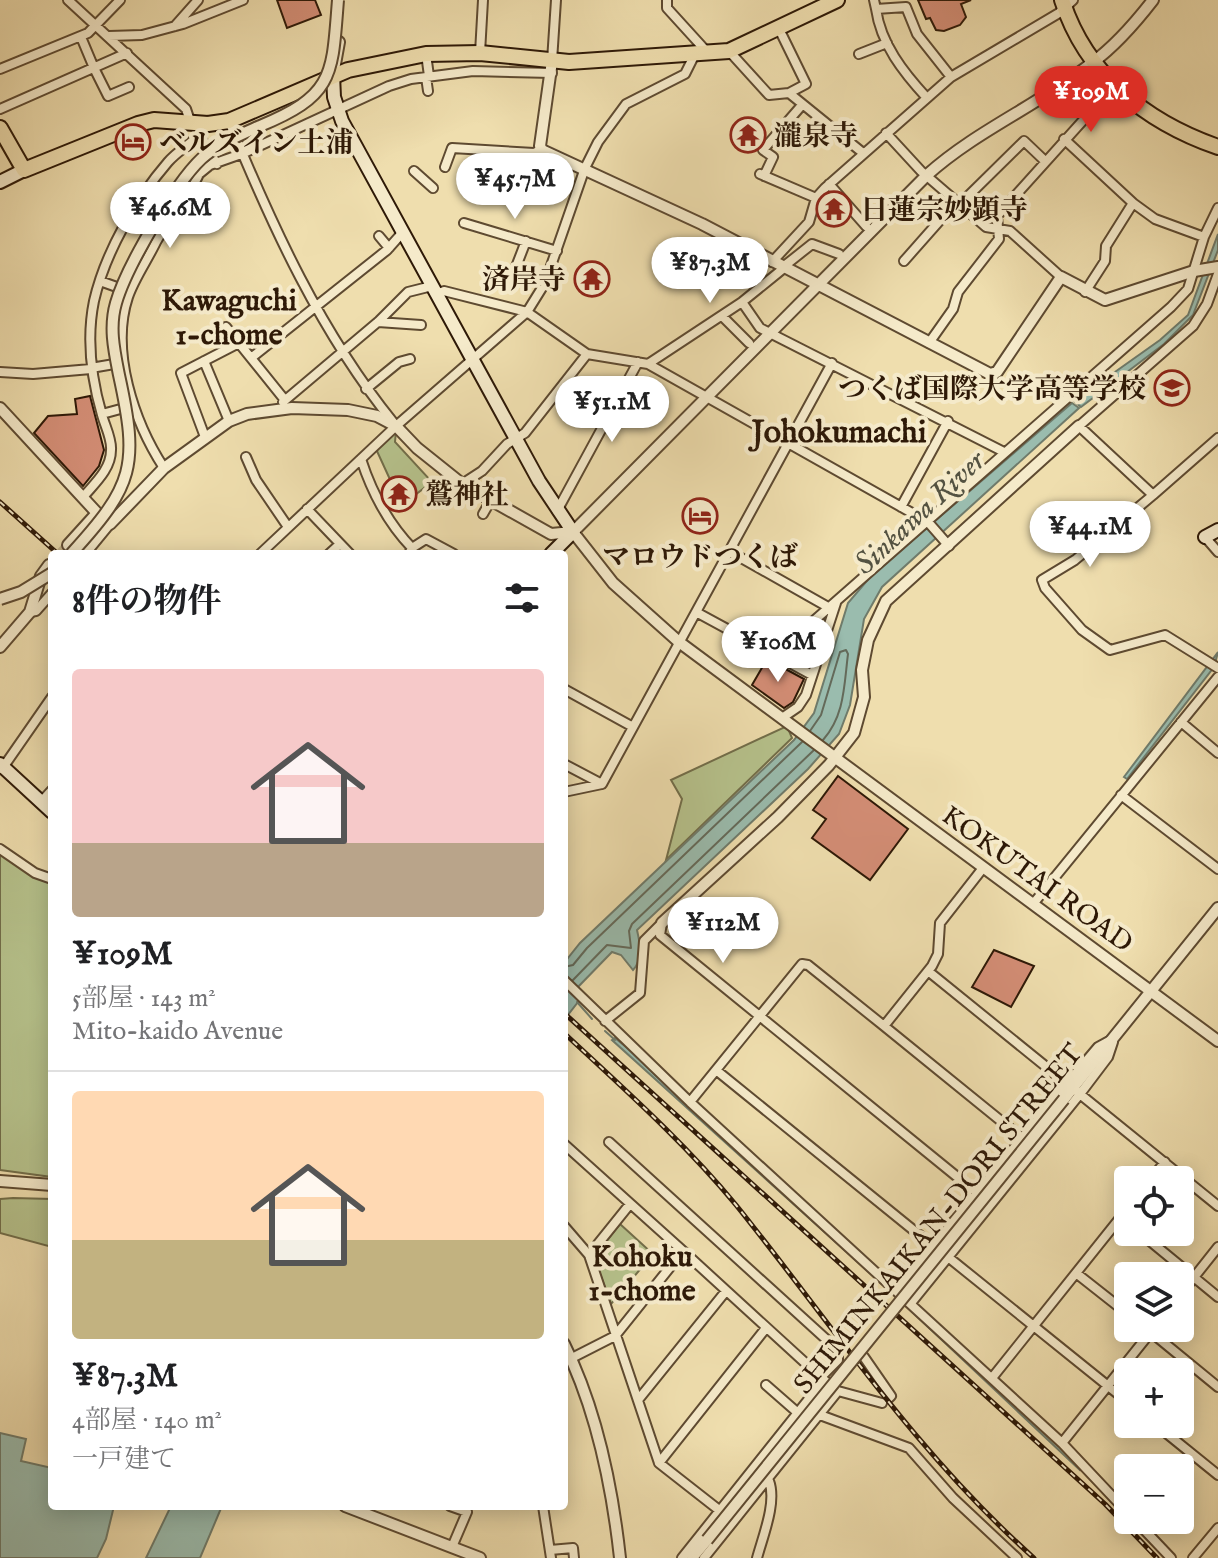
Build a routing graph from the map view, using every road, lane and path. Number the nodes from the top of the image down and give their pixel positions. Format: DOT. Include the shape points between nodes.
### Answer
graph roads {
  1 [pos="68,0"];
  2 [pos="120,0"];
  3 [pos="198,0"];
  4 [pos="243,0"];
  5 [pos="338,0"];
  6 [pos="483,0"];
  7 [pos="556,0"];
  8 [pos="667,0"];
  9 [pos="837,0"];
  10 [pos="1153,0"];
  11 [pos="1067,2"];
  12 [pos="228,3"];
  13 [pos="875,4"];
  14 [pos="96,26"];
  15 [pos="175,26"];
  16 [pos="782,35"];
  17 [pos="109,36"];
  18 [pos="81,37"];
  19 [pos="887,43"];
  20 [pos="729,51"];
  21 [pos="127,53"];
  22 [pos="480,53"];
  23 [pos="426,54"];
  24 [pos="702,54"];
  25 [pos="859,54"];
  26 [pos="1094,62"];
  27 [pos="2,66"];
  28 [pos="552,67"];
  29 [pos="94,68"];
  30 [pos="333,75"];
  31 [pos="427,76"];
  32 [pos="951,77"];
  33 [pos="1114,86"];
  34 [pos="129,87"];
  35 [pos="428,91"];
  36 [pos="789,93"];
  37 [pos="927,98"];
  38 [pos="802,105"];
  39 [pos="0,109"];
  40 [pos="337,109"];
  41 [pos="190,121"];
  42 [pos="229,121"];
  43 [pos="0,128"];
  44 [pos="204,130"];
  45 [pos="886,133"];
  46 [pos="1064,139"];
  47 [pos="1218,147"];
  48 [pos="542,149"];
  49 [pos="244,153"];
  50 [pos="863,153"];
  51 [pos="1045,161"];
  52 [pos="217,164"];
  53 [pos="448,166"];
  54 [pos="585,168"];
  55 [pos="24,170"];
  56 [pos="414,171"];
  57 [pos="927,175"];
  58 [pos="0,182"];
  59 [pos="829,184"];
  60 [pos="433,188"];
  61 [pos="816,198"];
  62 [pos="958,202"];
  63 [pos="1133,203"];
  64 [pos="1218,208"];
  65 [pos="464,223"];
  66 [pos="866,226"];
  67 [pos="998,228"];
  68 [pos="403,232"];
  69 [pos="379,236"];
  70 [pos="1204,237"];
  71 [pos="526,241"];
  72 [pos="389,248"];
  73 [pos="557,251"];
  74 [pos="839,254"];
  75 [pos="904,261"];
  76 [pos="772,262"];
  77 [pos="783,268"];
  78 [pos="1196,270"];
  79 [pos="1217,270"];
  80 [pos="1061,277"];
  81 [pos="100,281"];
  82 [pos="545,283"];
  83 [pos="817,285"];
  84 [pos="434,290"];
  85 [pos="130,292"];
  86 [pos="1085,292"];
  87 [pos="742,302"];
  88 [pos="316,306"];
  89 [pos="527,312"];
  90 [pos="722,316"];
  91 [pos="378,322"];
  92 [pos="421,325"];
  93 [pos="226,327"];
  94 [pos="768,332"];
  95 [pos="239,343"];
  96 [pos="749,343"];
  97 [pos="929,343"];
  98 [pos="342,352"];
  99 [pos="587,354"];
  100 [pos="251,358"];
  101 [pos="410,359"];
  102 [pos="472,360"];
  103 [pos="204,361"];
  104 [pos="125,362"];
  105 [pos="643,363"];
  106 [pos="832,363"];
  107 [pos="91,368"];
  108 [pos="0,372"];
  109 [pos="366,389"];
  110 [pos="707,396"];
  111 [pos="282,404"];
  112 [pos="136,405"];
  113 [pos="0,408"];
  114 [pos="102,414"];
  115 [pos="229,421"];
  116 [pos="948,421"];
  117 [pos="396,426"];
  118 [pos="1079,426"];
  119 [pos="205,437"];
  120 [pos="515,438"];
  121 [pos="1218,438"];
  122 [pos="790,445"];
  123 [pos="1004,452"];
  124 [pos="246,457"];
  125 [pos="361,459"];
  126 [pos="164,468"];
  127 [pos="462,484"];
  128 [pos="1153,495"];
  129 [pos="84,496"];
  130 [pos="491,500"];
  131 [pos="901,507"];
  132 [pos="307,509"];
  133 [pos="557,511"];
  134 [pos="97,513"];
  135 [pos="483,514"];
  136 [pos="928,522"];
  137 [pos="110,524"];
  138 [pos="288,527"];
  139 [pos="1218,530"];
  140 [pos="573,532"];
  141 [pos="1205,537"];
  142 [pos="946,542"];
  143 [pos="340,544"];
  144 [pos="69,550"];
  145 [pos="89,550"];
  146 [pos="264,550"];
  147 [pos="333,550"];
  148 [pos="346,550"];
  149 [pos="409,550"];
  150 [pos="411,550"];
  151 [pos="447,550"];
  152 [pos="555,550"];
  153 [pos="729,551"];
  154 [pos="1218,552"];
  155 [pos="48,571"];
  156 [pos="48,571"];
  157 [pos="839,597"];
  158 [pos="48,598"];
  159 [pos="0,599"];
  160 [pos="828,607"];
  161 [pos="30,612"];
  162 [pos="696,612"];
  163 [pos="679,642"];
  164 [pos="0,647"];
  165 [pos="776,654"];
  166 [pos="1218,668"];
  167 [pos="812,675"];
  168 [pos="1218,677"];
  169 [pos="568,691"];
  170 [pos="48,703"];
  171 [pos="43,710"];
  172 [pos="48,714"];
  173 [pos="782,718"];
  174 [pos="1181,722"];
  175 [pos="633,727"];
  176 [pos="1218,753"];
  177 [pos="832,756"];
  178 [pos="568,766"];
  179 [pos="1,767"];
  180 [pos="602,784"];
  181 [pos="568,791"];
  182 [pos="48,794"];
  183 [pos="1121,795"];
  184 [pos="41,802"];
  185 [pos="48,808"];
  186 [pos="0,849"];
  187 [pos="983,868"];
  188 [pos="1218,869"];
  189 [pos="48,878"];
  190 [pos="1033,904"];
  191 [pos="1218,908"];
  192 [pos="662,923"];
  193 [pos="928,971"];
  194 [pos="568,983"];
  195 [pos="1151,991"];
  196 [pos="760,1015"];
  197 [pos="605,1021"];
  198 [pos="884,1026"];
  199 [pos="1218,1041"];
  200 [pos="716,1070"];
  201 [pos="1073,1089"];
  202 [pos="690,1102"];
  203 [pos="1022,1138"];
  204 [pos="609,1142"];
  205 [pos="568,1148"];
  206 [pos="1165,1162"];
  207 [pos="1162,1166"];
  208 [pos="0,1181"];
  209 [pos="48,1185"];
  210 [pos="977,1193"];
  211 [pos="630,1204"];
  212 [pos="1218,1206"];
  213 [pos="568,1231"];
  214 [pos="1114,1231"];
  215 [pos="933,1246"];
  216 [pos="1156,1246"];
  217 [pos="1218,1247"];
  218 [pos="683,1251"];
  219 [pos="589,1255"];
  220 [pos="948,1257"];
  221 [pos="1176,1262"];
  222 [pos="1076,1273"];
  223 [pos="1194,1277"];
  224 [pos="897,1290"];
  225 [pos="726,1291"];
  226 [pos="1218,1297"];
  227 [pos="911,1303"];
  228 [pos="1114,1303"];
  229 [pos="1033,1327"];
  230 [pos="766,1328"];
  231 [pos="615,1336"];
  232 [pos="1140,1342"];
  233 [pos="1165,1342"];
  234 [pos="864,1357"];
  235 [pos="568,1360"];
  236 [pos="992,1378"];
  237 [pos="823,1379"];
  238 [pos="766,1385"];
  239 [pos="1108,1386"];
  240 [pos="1218,1387"];
  241 [pos="838,1391"];
  242 [pos="1114,1391"];
  243 [pos="638,1400"];
  244 [pos="798,1413"];
  245 [pos="820,1415"];
  246 [pos="1172,1438"];
  247 [pos="1062,1443"];
  248 [pos="659,1463"];
  249 [pos="1218,1475"];
  250 [pos="769,1481"];
  251 [pos="1114,1498"];
  252 [pos="356,1510"];
  253 [pos="378,1510"];
  254 [pos="461,1510"];
  255 [pos="544,1510"];
  256 [pos="719,1510"];
  257 [pos="375,1517"];
  258 [pos="1218,1528"];
  259 [pos="1148,1534"];
  260 [pos="452,1547"];
  261 [pos="550,1554"];
  262 [pos="480,1558"];
  263 [pos="574,1558"];
  264 [pos="620,1558"];
  265 [pos="682,1558"];
  266 [pos="692,1558"];
  267 [pos="704,1558"];
  268 [pos="757,1558"];
  269 [pos="1017,1558"];
  270 [pos="1171,1558"];
  271 [pos="1193,1558"];
  1 -- 14 [label="street"];
  2 -- 14 [label="street"];
  3 -- 15 [label="street"];
  4 -- 12 [label="street"];
  5 -- 30 [label="street"];
  5 -- 144 [label="street, bridge" via="333,57 317,94 293,112 207,153 132,265 115,304 112,329 131,431 129,468 115,502"];
  6 -- 22 [label="street"];
  7 -- 28 [label="street"];
  8 -- 24 [label="street" via="667,8"];
  9 -- 20 [label="main road"];
  10 -- 26 [label="street"];
  11 -- 26 [label="main road"];
  11 -- 32 [label="street"];
  12 -- 15 [label="street"];
  13 -- 19 [label="street" via="878,28"];
  13 -- 32 [label="street" via="908,9 917,34"];
  14 -- 17 [label="street"];
  14 -- 18 [label="street"];
  15 -- 17 [label="street"];
  16 -- 36 [label="street" via="806,84"];
  17 -- 21 [label="street"];
  18 -- 27 [label="street"];
  18 -- 29 [label="street"];
  19 -- 25 [label="street"];
  19 -- 37 [label="street" via="898,65"];
  20 -- 24 [label="main road"];
  20 -- 36 [label="street" via="769,95"];
  21 -- 29 [label="street"];
  21 -- 41 [label="street" via="186,109"];
  22 -- 23 [label="main road"];
  22 -- 28 [label="main road"];
  23 -- 30 [label="main road"];
  23 -- 31 [label="street"];
  24 -- 28 [label="main road"];
  24 -- 54 [label="street" via="685,74 640,94 617,112"];
  26 -- 33 [label="main road"];
  26 -- 57 [label="street" via="965,143"];
  28 -- 31 [label="street"];
  28 -- 48 [label="street"];
  29 -- 34 [label="street" via="108,96"];
  29 -- 39 [label="street"];
  30 -- 40 [label="main road"];
  30 -- 42 [label="main road"];
  31 -- 35 [label="street"];
  31 -- 40 [label="street"];
  32 -- 37 [label="street"];
  33 -- 46 [label="street"];
  33 -- 47 [label="main road" via="1164,124"];
  36 -- 38 [label="street"];
  37 -- 45 [label="street"];
  38 -- 50 [label="street"];
  38 -- 61 [label="street" via="763,150 773,157 762,175"];
  40 -- 49 [label="street"];
  40 -- 68 [label="main road"];
  41 -- 44 [label="main road"];
  41 -- 55 [label="main road" via="129,126"];
  42 -- 44 [label="main road"];
  42 -- 49 [label="street"];
  43 -- 55 [label="main road"];
  44 -- 52 [label="street"];
  44 -- 81 [label="street" via="153,181"];
  45 -- 50 [label="street"];
  45 -- 57 [label="street"];
  46 -- 51 [label="street"];
  46 -- 63 [label="street"];
  48 -- 53 [label="street" via="534,153 452,148"];
  48 -- 54 [label="street"];
  49 -- 52 [label="street"];
  49 -- 88 [label="street"];
  50 -- 59 [label="street"];
  51 -- 62 [label="street" via="1024,141"];
  51 -- 67 [label="street" via="997,216"];
  52 -- 85 [label="street" via="199,174"];
  54 -- 73 [label="street"];
  54 -- 76 [label="street"];
  55 -- 58 [label="main road"];
  56 -- 60 [label="street"];
  57 -- 62 [label="street"];
  57 -- 83 [label="street"];
  59 -- 61 [label="street"];
  59 -- 66 [label="street"];
  61 -- 76 [label="street" via="809,222"];
  62 -- 67 [label="street" via="986,227"];
  62 -- 75 [label="street"];
  63 -- 70 [label="street" via="1155,219"];
  63 -- 86 [label="street"];
  64 -- 70 [label="street"];
  65 -- 71 [label="street"];
  67 -- 80 [label="street" via="1010,231"];
  67 -- 97 [label="street" via="999,239 958,292 953,309"];
  68 -- 72 [label="street"];
  68 -- 84 [label="main road"];
  69 -- 72 [label="street"];
  70 -- 78 [label="street"];
  71 -- 73 [label="street"];
  71 -- 82 [label="street" via="514,272"];
  72 -- 88 [label="street"];
  73 -- 82 [label="street"];
  74 -- 77 [label="street" via="812,244"];
  76 -- 77 [label="street"];
  77 -- 83 [label="street"];
  77 -- 87 [label="street"];
  78 -- 79 [label="street"];
  78 -- 86 [label="street" via="1105,300"];
  78 -- 123 [label="street" via="1188,289 1171,307"];
  79 -- 118 [label="street" via="1207,304 1193,326"];
  80 -- 86 [label="street"];
  80 -- 97 [label="street" via="996,373"];
  81 -- 85 [label="street"];
  81 -- 107 [label="street" via="89,338"];
  82 -- 89 [label="street"];
  83 -- 94 [label="street"];
  83 -- 97 [label="street"];
  84 -- 89 [label="street"];
  84 -- 91 [label="street" via="408,292"];
  84 -- 102 [label="main road"];
  85 -- 104 [label="street" via="122,331"];
  87 -- 90 [label="street"];
  87 -- 94 [label="street"];
  88 -- 98 [label="street"];
  88 -- 100 [label="street"];
  89 -- 99 [label="street"];
  89 -- 102 [label="street"];
  90 -- 96 [label="street"];
  90 -- 105 [label="street"];
  91 -- 92 [label="street"];
  91 -- 98 [label="street"];
  93 -- 95 [label="street"];
  94 -- 106 [label="street"];
  94 -- 110 [label="street"];
  95 -- 100 [label="street"];
  95 -- 103 [label="street"];
  98 -- 109 [label="street"];
  98 -- 111 [label="street"];
  99 -- 105 [label="street"];
  99 -- 120 [label="street" via="544,412"];
  100 -- 111 [label="street"];
  101 -- 109 [label="street"];
  102 -- 117 [label="street"];
  102 -- 120 [label="main road"];
  103 -- 115 [label="street"];
  103 -- 119 [label="street" via="181,373"];
  104 -- 107 [label="street"];
  104 -- 112 [label="street"];
  105 -- 110 [label="street"];
  105 -- 133 [label="street"];
  106 -- 116 [label="street"];
  106 -- 122 [label="street"];
  107 -- 108 [label="street"];
  107 -- 114 [label="street"];
  109 -- 117 [label="street"];
  110 -- 122 [label="street"];
  110 -- 140 [label="street"];
  111 -- 115 [label="street"];
  111 -- 117 [label="street" via="348,410"];
  112 -- 114 [label="street"];
  112 -- 126 [label="street"];
  113 -- 129 [label="street"];
  114 -- 129 [label="street" via="112,449 102,475"];
  115 -- 119 [label="street"];
  116 -- 123 [label="street"];
  116 -- 131 [label="street"];
  117 -- 125 [label="street"];
  117 -- 127 [label="street"];
  118 -- 128 [label="street"];
  118 -- 142 [label="street"];
  119 -- 126 [label="street"];
  120 -- 127 [label="street"];
  120 -- 133 [label="main road"];
  121 -- 128 [label="street"];
  122 -- 131 [label="street"];
  122 -- 153 [label="street"];
  123 -- 136 [label="street"];
  124 -- 138 [label="street"];
  125 -- 132 [label="street"];
  125 -- 149 [label="street" via="370,487"];
  126 -- 137 [label="street"];
  127 -- 130 [label="street"];
  128 -- 166 [label="street" via="1075,560 1042,580 1045,588 1082,630 1110,650 1165,635"];
  129 -- 134 [label="street"];
  130 -- 135 [label="street"];
  130 -- 140 [label="street" via="551,534"];
  131 -- 136 [label="street"];
  132 -- 138 [label="street"];
  132 -- 143 [label="street"];
  133 -- 140 [label="main road"];
  134 -- 137 [label="street"];
  134 -- 144 [label="street"];
  136 -- 142 [label="street"];
  136 -- 157 [label="street"];
  137 -- 145 [label="street"];
  138 -- 146 [label="street"];
  139 -- 141 [label="main road"];
  140 -- 152 [label="main road"];
  140 -- 163 [label="street, KOKUTAI ROAD" via="613,583"];
  141 -- 154 [label="street"];
  142 -- 177 [label="street" via="879,610 864,656 859,724"];
  143 -- 147 [label="street"];
  143 -- 148 [label="street"];
  150 -- 151 [label="street" via="426,539"];
  153 -- 160 [label="street"];
  153 -- 162 [label="street"];
  155 -- 159 [label="street, bridge" via="21,592"];
  156 -- 161 [label="street" via="41,576"];
  157 -- 160 [label="street"];
  157 -- 167 [label="street"];
  158 -- 161 [label="street"];
  160 -- 165 [label="street"];
  161 -- 164 [label="street"];
  162 -- 163 [label="street"];
  162 -- 165 [label="street"];
  163 -- 173 [label="street, KOKUTAI ROAD"];
  163 -- 175 [label="street"];
  165 -- 167 [label="street"];
  167 -- 173 [label="street" via="802,703"];
  168 -- 174 [label="street"];
  169 -- 175 [label="street"];
  170 -- 171 [label="street"];
  171 -- 172 [label="street"];
  171 -- 179 [label="street"];
  173 -- 177 [label="street, KOKUTAI ROAD"];
  174 -- 176 [label="street"];
  174 -- 183 [label="street"];
  175 -- 180 [label="street"];
  177 -- 187 [label="street, KOKUTAI ROAD"];
  177 -- 192 [label="street" via="778,817"];
  178 -- 180 [label="street"];
  179 -- 184 [label="main road"];
  180 -- 181 [label="street"];
  182 -- 184 [label="street"];
  183 -- 188 [label="street"];
  183 -- 190 [label="street"];
  184 -- 185 [label="main road"];
  186 -- 189 [label="street"];
  187 -- 190 [label="street, KOKUTAI ROAD"];
  187 -- 193 [label="street" via="940,923 938,954"];
  190 -- 195 [label="street, KOKUTAI ROAD"];
  191 -- 195 [label="street, SHIMINKAIKAN-DORI STREET"];
  192 -- 196 [label="street" via="660,935"];
  192 -- 197 [label="street" via="644,941 640,993"];
  193 -- 198 [label="street"];
  193 -- 201 [label="street"];
  194 -- 197 [label="street"];
  195 -- 199 [label="street, KOKUTAI ROAD"];
  195 -- 201 [label="street, SHIMINKAIKAN-DORI STREET"];
  196 -- 198 [label="street" via="805,963"];
  196 -- 200 [label="street"];
  196 -- 210 [label="street"];
  197 -- 202 [label="street"];
  198 -- 203 [label="street"];
  200 -- 202 [label="street"];
  200 -- 215 [label="street"];
  201 -- 203 [label="street"];
  201 -- 206 [label="street"];
  201 -- 220 [label="street"];
  201 -- 266 [label="street, SHIMINKAIKAN-DORI STREET, bridge"];
  202 -- 224 [label="street"];
  203 -- 210 [label="street"];
  204 -- 237 [label="street" via="838,1350 838,1360"];
  205 -- 211 [label="street"];
  206 -- 207 [label="street"];
  206 -- 212 [label="street"];
  208 -- 209 [label="street"];
  210 -- 215 [label="street"];
  211 -- 218 [label="street"];
  211 -- 219 [label="street"];
  213 -- 219 [label="street"];
  214 -- 222 [label="street"];
  215 -- 224 [label="street"];
  216 -- 221 [label="street"];
  217 -- 223 [label="street"];
  218 -- 225 [label="street"];
  218 -- 231 [label="street"];
  219 -- 231 [label="street"];
  220 -- 227 [label="street"];
  220 -- 229 [label="street"];
  222 -- 228 [label="street"];
  222 -- 229 [label="street"];
  223 -- 226 [label="street"];
  224 -- 227 [label="street"];
  225 -- 230 [label="street"];
  225 -- 243 [label="street"];
  227 -- 236 [label="street"];
  229 -- 236 [label="street"];
  229 -- 239 [label="street"];
  230 -- 237 [label="street"];
  230 -- 248 [label="street"];
  231 -- 235 [label="street"];
  231 -- 243 [label="street"];
  232 -- 239 [label="street"];
  233 -- 240 [label="street"];
  234 -- 241 [label="street" via="891,1396 886,1401"];
  235 -- 264 [label="street" via="607,1472"];
  236 -- 247 [label="street"];
  237 -- 241 [label="street"];
  237 -- 244 [label="street"];
  238 -- 244 [label="street"];
  239 -- 242 [label="street"];
  239 -- 247 [label="street"];
  241 -- 245 [label="street"];
  243 -- 248 [label="street"];
  244 -- 256 [label="street"];
  245 -- 250 [label="street"];
  245 -- 269 [label="street" via="909,1448"];
  246 -- 249 [label="street"];
  247 -- 251 [label="street"];
  248 -- 256 [label="street"];
  250 -- 267 [label="street"];
  250 -- 268 [label="street" via="767,1520"];
  252 -- 257 [label="street"];
  253 -- 257 [label="street"];
  254 -- 260 [label="street" via="467,1512"];
  255 -- 261 [label="street"];
  256 -- 265 [label="street"];
  257 -- 260 [label="street"];
  258 -- 271 [label="street"];
  259 -- 270 [label="street"];
  260 -- 262 [label="street"];
  261 -- 263 [label="street" via="573,1548"];
}
